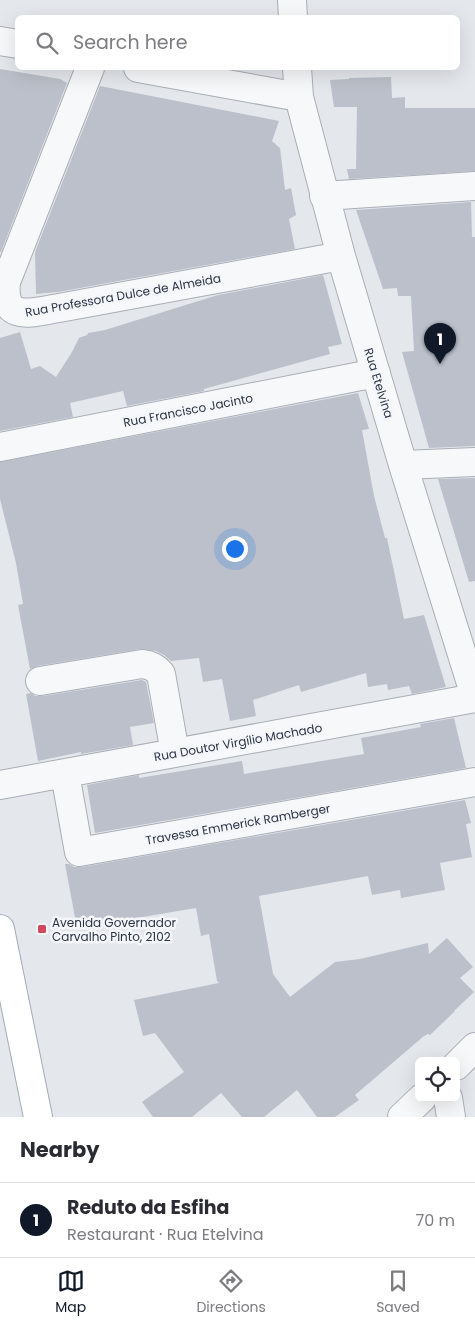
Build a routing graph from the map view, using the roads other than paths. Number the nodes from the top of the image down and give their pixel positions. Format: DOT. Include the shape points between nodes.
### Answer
graph roads {
  1 [pos="292,0"];
  2 [pos="293,15"];
  3 [pos="0,41"];
  4 [pos="15,44"];
  5 [pos="89,70"];
  6 [pos="149,70"];
  7 [pos="297,70"];
  8 [pos="299,97"];
  9 [pos="475,186"];
  10 [pos="324,196"];
  11 [pos="341,256"];
  12 [pos="376,373"];
  13 [pos="0,447"];
  14 [pos="475,462"];
  15 [pos="403,465"];
  16 [pos="40,682"];
  17 [pos="475,697"];
  18 [pos="175,753"];
  19 [pos="65,774"];
  20 [pos="475,782"];
  21 [pos="0,785"];
  22 [pos="0,929"];
  23 [pos="475,1047"];
  24 [pos="460,1062"];
  25 [pos="418,1102"];
  26 [pos="449,1102"];
  27 [pos="38,1117"];
  28 [pos="402,1117"];
  29 [pos="451,1117"];
  1 -- 2 [label="street"];
  3 -- 4 [label="street"];
  5 -- 11 [label="street, Rua Professora Dulce de Almeida" via="6,282 8,302 18,313"];
  6 -- 8 [label="street"];
  7 -- 8 [label="street, Rua Etelvina"];
  8 -- 10 [label="street, Rua Etelvina"];
  9 -- 10 [label="street"];
  10 -- 11 [label="street, Rua Etelvina"];
  11 -- 12 [label="street, Rua Etelvina"];
  12 -- 13 [label="street, Rua Francisco Jacinto"];
  12 -- 15 [label="street, Rua Etelvina"];
  14 -- 15 [label="street"];
  15 -- 17 [label="street, Rua Etelvina"];
  16 -- 18 [label="street" via="142,664 156,668 161,674"];
  17 -- 18 [label="street, Rua Doutor Virgílio Machado"];
  18 -- 19 [label="street, Rua Doutor Virgílio Machado"];
  19 -- 20 [label="street, Travessa Emmerick Ramberger" via="80,852"];
  19 -- 21 [label="street, Rua Doutor Virgílio Machado"];
  22 -- 27 [label="main road"];
  23 -- 24 [label="street"];
  25 -- 28 [label="street"];
  26 -- 29 [label="street"];
}
